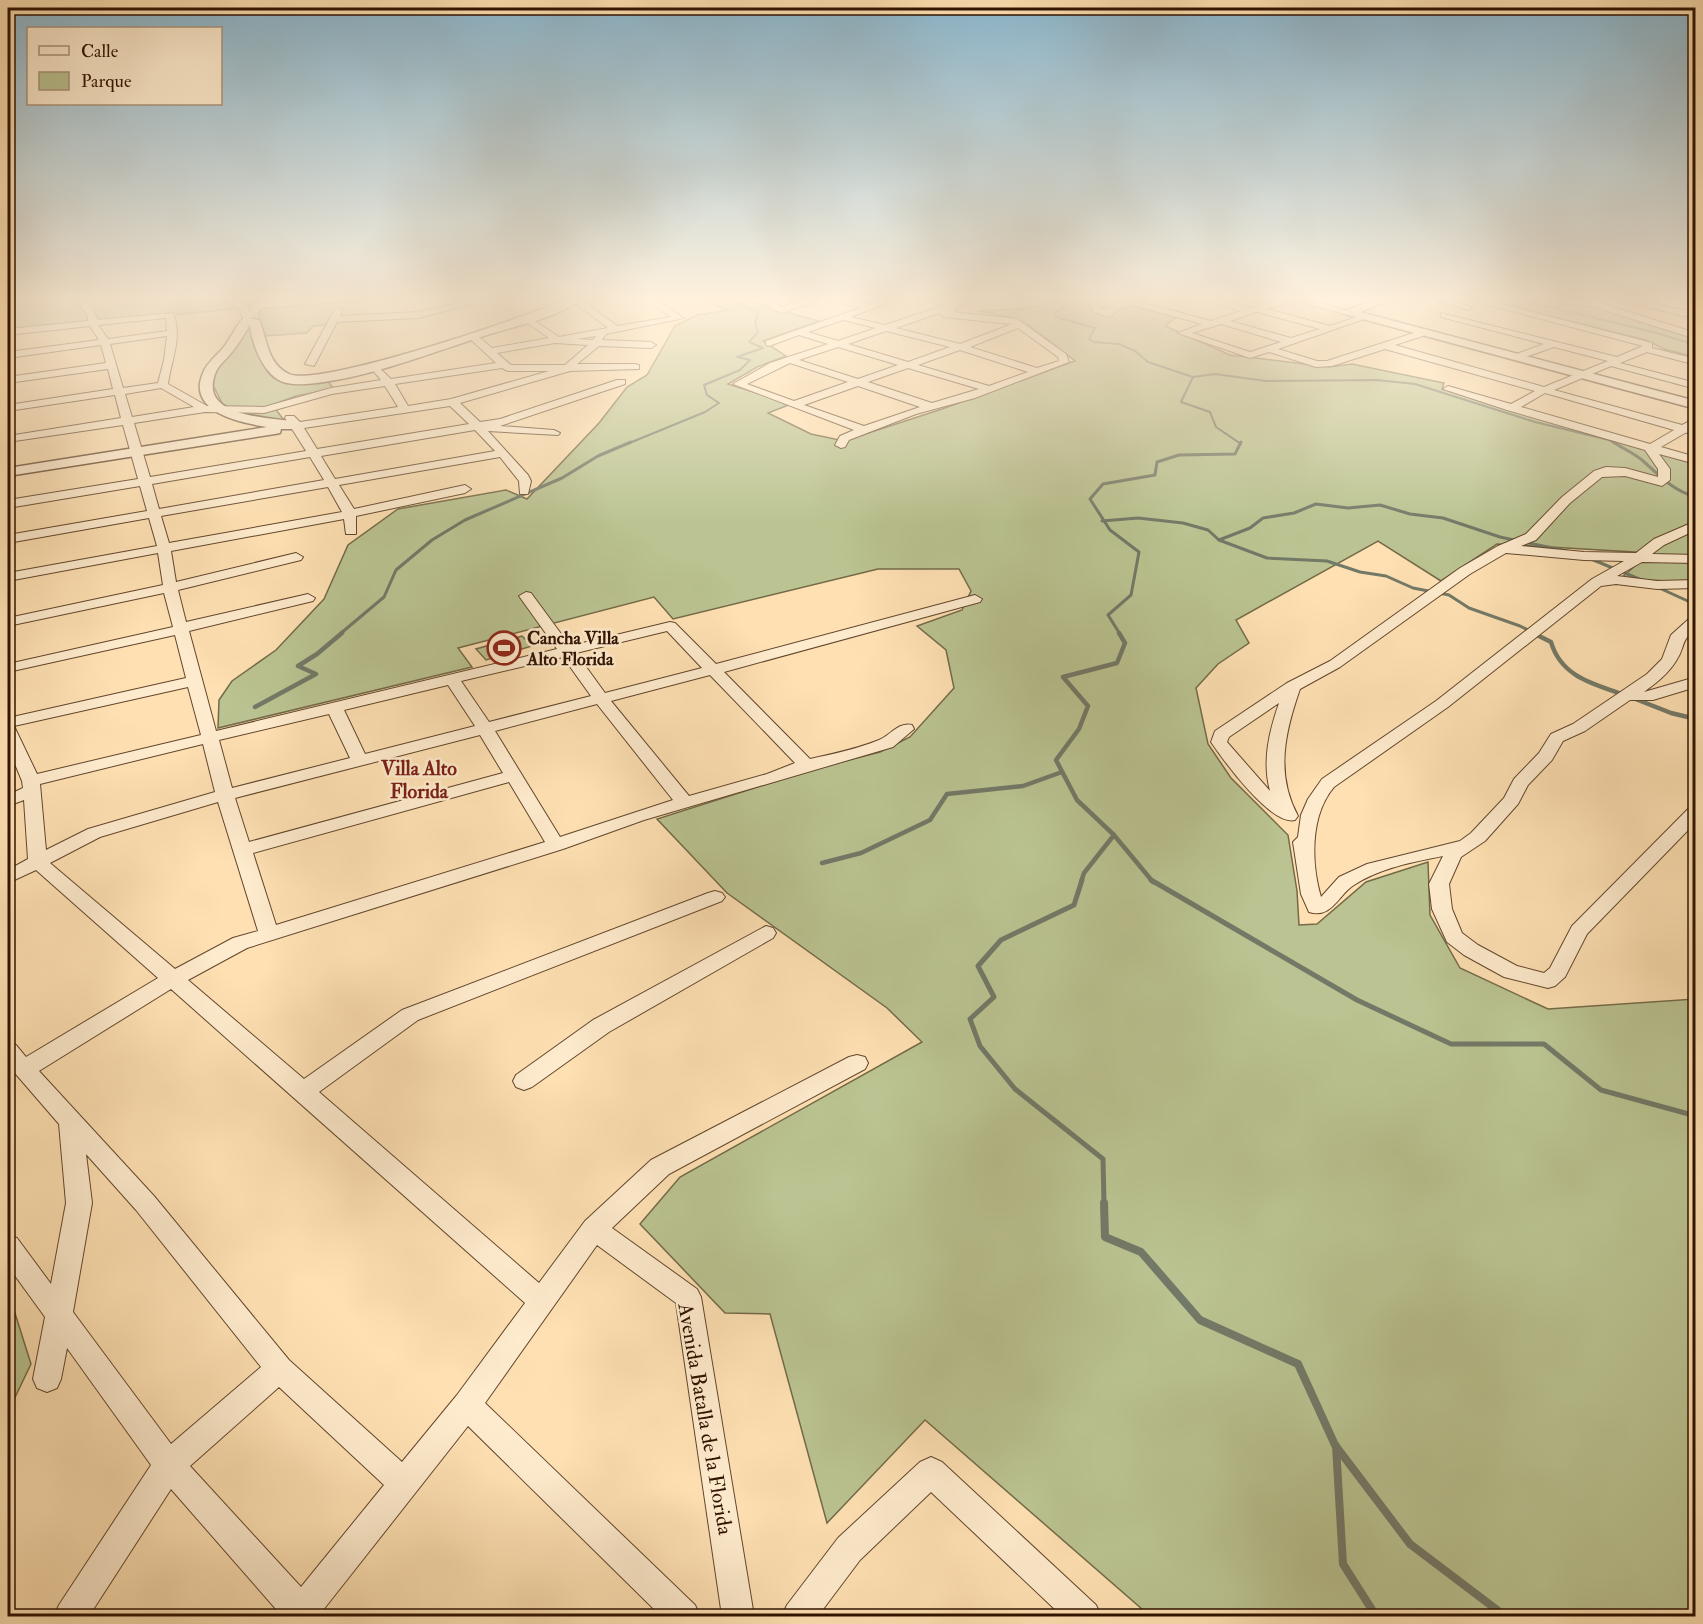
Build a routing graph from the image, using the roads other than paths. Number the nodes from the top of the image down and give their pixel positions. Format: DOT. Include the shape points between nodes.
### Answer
graph roads {
  1 [pos="58,373"];
  2 [pos="114,373"];
  3 [pos="164,373"];
  4 [pos="208,373"];
  5 [pos="277,373"];
  6 [pos="347,373"];
  7 [pos="380,373"];
  8 [pos="446,373"];
  9 [pos="553,373"];
  10 [pos="762,373"];
  11 [pos="830,373"];
  12 [pos="889,373"];
  13 [pos="934,373"];
  14 [pos="1030,373"];
  15 [pos="1483,373"];
  16 [pos="1577,373"];
  17 [pos="1590,373"];
  18 [pos="1646,373"];
  19 [pos="1653,373"];
  20 [pos="1649,374"];
  21 [pos="1585,375"];
  22 [pos="8,380"];
  23 [pos="388,382"];
  24 [pos="621,382"];
  25 [pos="859,382"];
  26 [pos="163,385"];
  27 [pos="1695,386"];
  28 [pos="989,389"];
  29 [pos="1544,390"];
  30 [pos="119,392"];
  31 [pos="452,402"];
  32 [pos="796,404"];
  33 [pos="1695,405"];
  34 [pos="279,406"];
  35 [pos="934,407"];
  36 [pos="8,408"];
  37 [pos="212,408"];
  38 [pos="1510,408"];
  39 [pos="405,410"];
  40 [pos="127,420"];
  41 [pos="1695,421"];
  42 [pos="297,426"];
  43 [pos="475,427"];
  44 [pos="864,430"];
  45 [pos="1689,431"];
  46 [pos="554,434"];
  47 [pos="8,439"];
  48 [pos="841,445"];
  49 [pos="1650,449"];
  50 [pos="136,452"];
  51 [pos="312,453"];
  52 [pos="502,453"];
  53 [pos="1695,461"];
  54 [pos="8,472"];
  55 [pos="145,481"];
  56 [pos="330,482"];
  57 [pos="465,489"];
  58 [pos="524,490"];
  59 [pos="8,504"];
  60 [pos="154,514"];
  61 [pos="350,514"];
  62 [pos="1695,525"];
  63 [pos="351,531"];
  64 [pos="8,539"];
  65 [pos="164,548"];
  66 [pos="1503,549"];
  67 [pos="296,557"];
  68 [pos="1639,558"];
  69 [pos="1695,559"];
  70 [pos="8,578"];
  71 [pos="1597,582"];
  72 [pos="1695,584"];
  73 [pos="170,588"];
  74 [pos="525,596"];
  75 [pos="308,598"];
  76 [pos="975,599"];
  77 [pos="1695,620"];
  78 [pos="8,622"];
  79 [pos="182,629"];
  80 [pos="567,651"];
  81 [pos="8,668"];
  82 [pos="711,670"];
  83 [pos="451,678"];
  84 [pos="194,681"];
  85 [pos="1695,682"];
  86 [pos="1293,686"];
  87 [pos="1626,695"];
  88 [pos="600,699"];
  89 [pos="334,707"];
  90 [pos="8,723"];
  91 [pos="8,729"];
  92 [pos="906,729"];
  93 [pos="486,730"];
  94 [pos="209,737"];
  95 [pos="360,761"];
  96 [pos="806,765"];
  97 [pos="514,775"];
  98 [pos="31,785"];
  99 [pos="225,795"];
  100 [pos="8,801"];
  101 [pos="684,802"];
  102 [pos="1695,811"];
  103 [pos="1289,816"];
  104 [pos="556,844"];
  105 [pos="1467,844"];
  106 [pos="242,850"];
  107 [pos="1305,852"];
  108 [pos="38,862"];
  109 [pos="8,877"];
  110 [pos="715,897"];
  111 [pos="766,933"];
  112 [pos="269,934"];
  113 [pos="172,979"];
  114 [pos="16,1060"];
  115 [pos="857,1063"];
  116 [pos="524,1081"];
  117 [pos="303,1091"];
  118 [pos="70,1121"];
  119 [pos="594,1229"];
  120 [pos="8,1246"];
  121 [pos="542,1302"];
  122 [pos="58,1315"];
  123 [pos="279,1369"];
  124 [pos="47,1379"];
  125 [pos="467,1405"];
  126 [pos="169,1465"];
  127 [pos="404,1484"];
  128 [pos="302,1615"];
  129 [pos="70,1617"];
  130 [pos="684,1617"];
  131 [pos="738,1617"];
  132 [pos="798,1617"];
  133 [pos="1085,1617"];
  1 -- 22 [label="street"];
  2 -- 30 [label="street"];
  3 -- 26 [label="street"];
  4 -- 37 [label="street" via="206,390"];
  5 -- 6 [label="street" via="289,379"];
  7 -- 23 [label="street"];
  8 -- 23 [label="street"];
  9 -- 31 [label="street"];
  10 -- 32 [label="street" via="738,384"];
  11 -- 25 [label="street"];
  12 -- 25 [label="street"];
  13 -- 28 [label="street"];
  14 -- 28 [label="street"];
  15 -- 29 [label="street"];
  15 -- 38 [label="street" via="1448,389"];
  16 -- 21 [label="street"];
  17 -- 21 [label="street"];
  18 -- 20 [label="street"];
  19 -- 20 [label="street"];
  20 -- 27 [label="street"];
  21 -- 29 [label="street"];
  21 -- 33 [label="street"];
  23 -- 34 [label="street" via="312,394"];
  23 -- 39 [label="street"];
  24 -- 43 [label="street" via="502,422"];
  25 -- 32 [label="street"];
  25 -- 35 [label="street"];
  26 -- 30 [label="street"];
  26 -- 37 [label="street"];
  28 -- 35 [label="street"];
  29 -- 38 [label="street"];
  29 -- 45 [label="street"];
  30 -- 36 [label="street"];
  30 -- 40 [label="street"];
  31 -- 39 [label="street"];
  31 -- 43 [label="street"];
  32 -- 44 [label="street"];
  34 -- 37 [label="street" via="254,410"];
  34 -- 42 [label="street"];
  35 -- 44 [label="street"];
  37 -- 40 [label="street"];
  37 -- 42 [label="street" via="261,422"];
  38 -- 49 [label="street"];
  39 -- 42 [label="street"];
  40 -- 47 [label="street"];
  40 -- 50 [label="street"];
  41 -- 45 [label="street"];
  42 -- 50 [label="street"];
  42 -- 51 [label="street"];
  43 -- 46 [label="street"];
  43 -- 51 [label="street"];
  43 -- 52 [label="street"];
  44 -- 48 [label="street" via="844,438"];
  45 -- 49 [label="street"];
  49 -- 53 [label="street"];
  49 -- 66 [label="street" via="1664,469 1662,482 1625,472 1598,474 1531,537"];
  50 -- 54 [label="street"];
  50 -- 55 [label="street"];
  51 -- 55 [label="street"];
  51 -- 56 [label="street"];
  52 -- 56 [label="street"];
  52 -- 58 [label="street" via="522,474"];
  55 -- 59 [label="street"];
  55 -- 60 [label="street"];
  56 -- 60 [label="street"];
  56 -- 61 [label="street"];
  57 -- 61 [label="street"];
  60 -- 64 [label="street"];
  60 -- 65 [label="street"];
  61 -- 63 [label="street"];
  61 -- 65 [label="street"];
  62 -- 68 [label="street" via="1659,542"];
  65 -- 70 [label="street"];
  65 -- 73 [label="street"];
  66 -- 68 [label="street"];
  66 -- 86 [label="street" via="1465,571 1335,664"];
  67 -- 73 [label="street"];
  68 -- 69 [label="street"];
  68 -- 71 [label="street"];
  71 -- 72 [label="street"];
  71 -- 107 [label="street" via="1442,704 1328,783 1313,804"];
  73 -- 78 [label="street"];
  73 -- 79 [label="street"];
  74 -- 80 [label="street"];
  75 -- 79 [label="street"];
  76 -- 82 [label="street" via="955,600 814,645"];
  77 -- 87 [label="street" via="1676,638 1676,649 1652,679"];
  79 -- 81 [label="street"];
  79 -- 84 [label="street"];
  80 -- 82 [label="street" via="670,626"];
  80 -- 83 [label="street"];
  80 -- 88 [label="street"];
  82 -- 88 [label="street"];
  82 -- 96 [label="street"];
  83 -- 89 [label="street"];
  83 -- 93 [label="street"];
  84 -- 90 [label="street"];
  84 -- 94 [label="street"];
  85 -- 87 [label="street" via="1650,698"];
  86 -- 103 [label="street" via="1274,755 1274,779"];
  86 -- 103 [label="street" via="1221,735 1219,742 1260,792"];
  87 -- 105 [label="street" via="1574,733 1557,738 1520,783 1512,800"];
  88 -- 93 [label="street"];
  88 -- 101 [label="street"];
  89 -- 94 [label="street"];
  89 -- 95 [label="street"];
  91 -- 98 [label="street"];
  92 -- 96 [label="street" via="876,747"];
  93 -- 95 [label="street"];
  93 -- 97 [label="street"];
  94 -- 98 [label="street"];
  94 -- 99 [label="street"];
  95 -- 99 [label="street"];
  96 -- 101 [label="street"];
  97 -- 104 [label="street"];
  97 -- 106 [label="street"];
  98 -- 100 [label="street"];
  98 -- 108 [label="street"];
  99 -- 106 [label="street"];
  99 -- 108 [label="street" via="94,833"];
  101 -- 104 [label="street"];
  102 -- 105 [label="street" via="1579,931 1558,972 1548,981 1511,972 1454,937 1442,909 1439,884 1454,854"];
  103 -- 107 [label="street" via="1298,828"];
  104 -- 112 [label="street"];
  105 -- 107 [label="street" via="1373,868 1343,883 1325,905 1316,908 1310,899"];
  106 -- 112 [label="street"];
  108 -- 109 [label="street"];
  108 -- 113 [label="street"];
  110 -- 117 [label="street" via="410,1015"];
  111 -- 116 [label="street" via="601,1026"];
  112 -- 113 [label="street" via="240,943"];
  113 -- 114 [label="street"];
  113 -- 117 [label="street"];
  114 -- 118 [label="street"];
  115 -- 119 [label="street" via="660,1167"];
  117 -- 121 [label="street"];
  118 -- 122 [label="street" via="79,1203"];
  118 -- 123 [label="street" via="145,1203"];
  119 -- 121 [label="street"];
  119 -- 131 [label="street, Avenida Batalla de la Florida" via="688,1297"];
  120 -- 122 [label="street"];
  121 -- 125 [label="street"];
  122 -- 124 [label="street"];
  122 -- 126 [label="street"];
  123 -- 126 [label="street"];
  123 -- 127 [label="street"];
  125 -- 127 [label="street"];
  125 -- 130 [label="street"];
  126 -- 128 [label="street"];
  126 -- 129 [label="street"];
  127 -- 128 [label="street"];
  132 -- 133 [label="street" via="849,1549 931,1472"];
}
